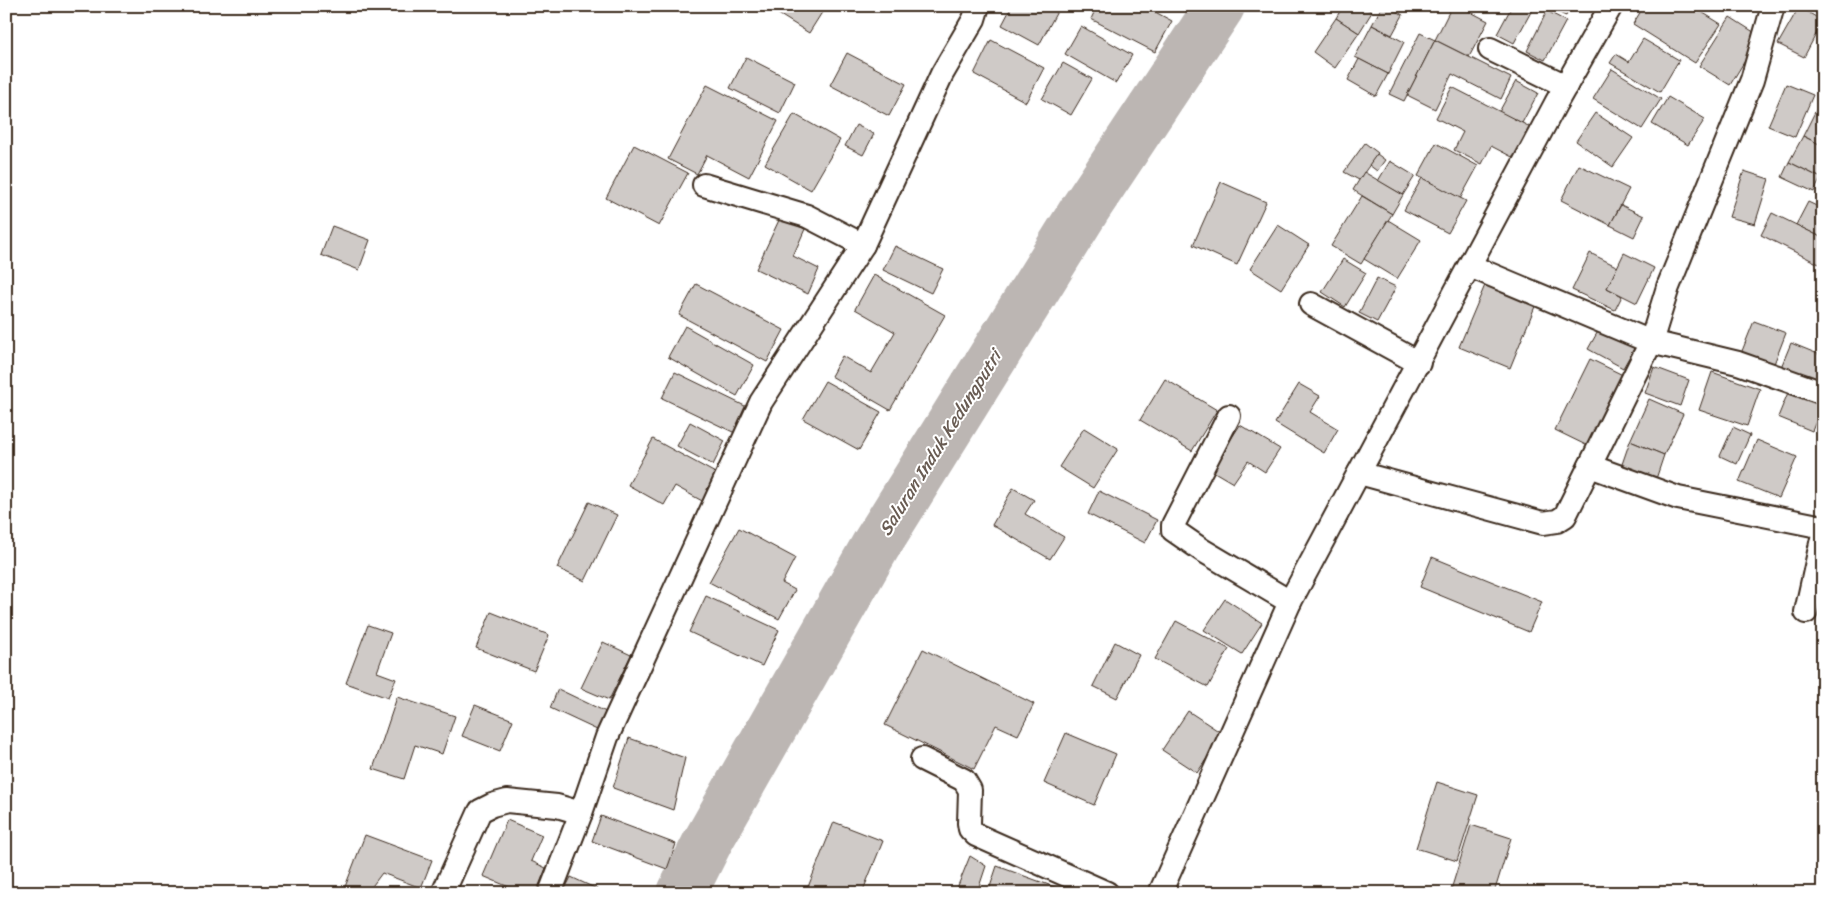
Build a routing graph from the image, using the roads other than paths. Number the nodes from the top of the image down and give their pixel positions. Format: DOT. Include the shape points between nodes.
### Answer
graph roads {
  1 [pos="978,6"];
  2 [pos="1611,6"];
  3 [pos="1773,6"];
  4 [pos="1490,49"];
  5 [pos="1566,86"];
  6 [pos="704,185"];
  7 [pos="863,245"];
  8 [pos="1470,266"];
  9 [pos="1311,304"];
  10 [pos="1651,342"];
  11 [pos="1419,363"];
  12 [pos="1823,393"];
  13 [pos="1229,416"];
  14 [pos="1590,466"];
  15 [pos="1359,473"];
  16 [pos="1823,527"];
  17 [pos="1823,534"];
  18 [pos="1290,602"];
  19 [pos="1806,612"];
  20 [pos="922,759"];
  21 [pos="581,813"];
  22 [pos="443,893"];
  23 [pos="550,893"];
  24 [pos="1107,893"];
  25 [pos="1160,893"];
  1 -- 7 [label="street" via="974,19 942,74"];
  2 -- 5 [label="street"];
  3 -- 10 [label="street" via="1752,80 1668,287"];
  4 -- 5 [label="street"];
  5 -- 8 [label="street"];
  6 -- 7 [label="street" via="807,216"];
  7 -- 21 [label="street" via="761,402 607,737"];
  8 -- 10 [label="street"];
  8 -- 11 [label="street"];
  9 -- 11 [label="street"];
  10 -- 12 [label="street" via="1738,363"];
  10 -- 14 [label="street"];
  11 -- 15 [label="street"];
  13 -- 18 [label="street" via="1173,530"];
  14 -- 15 [label="street" via="1565,516 1543,523"];
  14 -- 16 [label="street" via="1678,498"];
  15 -- 18 [label="street"];
  17 -- 19 [label="street"];
  18 -- 25 [label="street"];
  20 -- 24 [label="street" via="964,780 969,786 969,823 976,835"];
  21 -- 22 [label="street" via="557,806 508,801 480,811"];
  21 -- 23 [label="street"];
}
